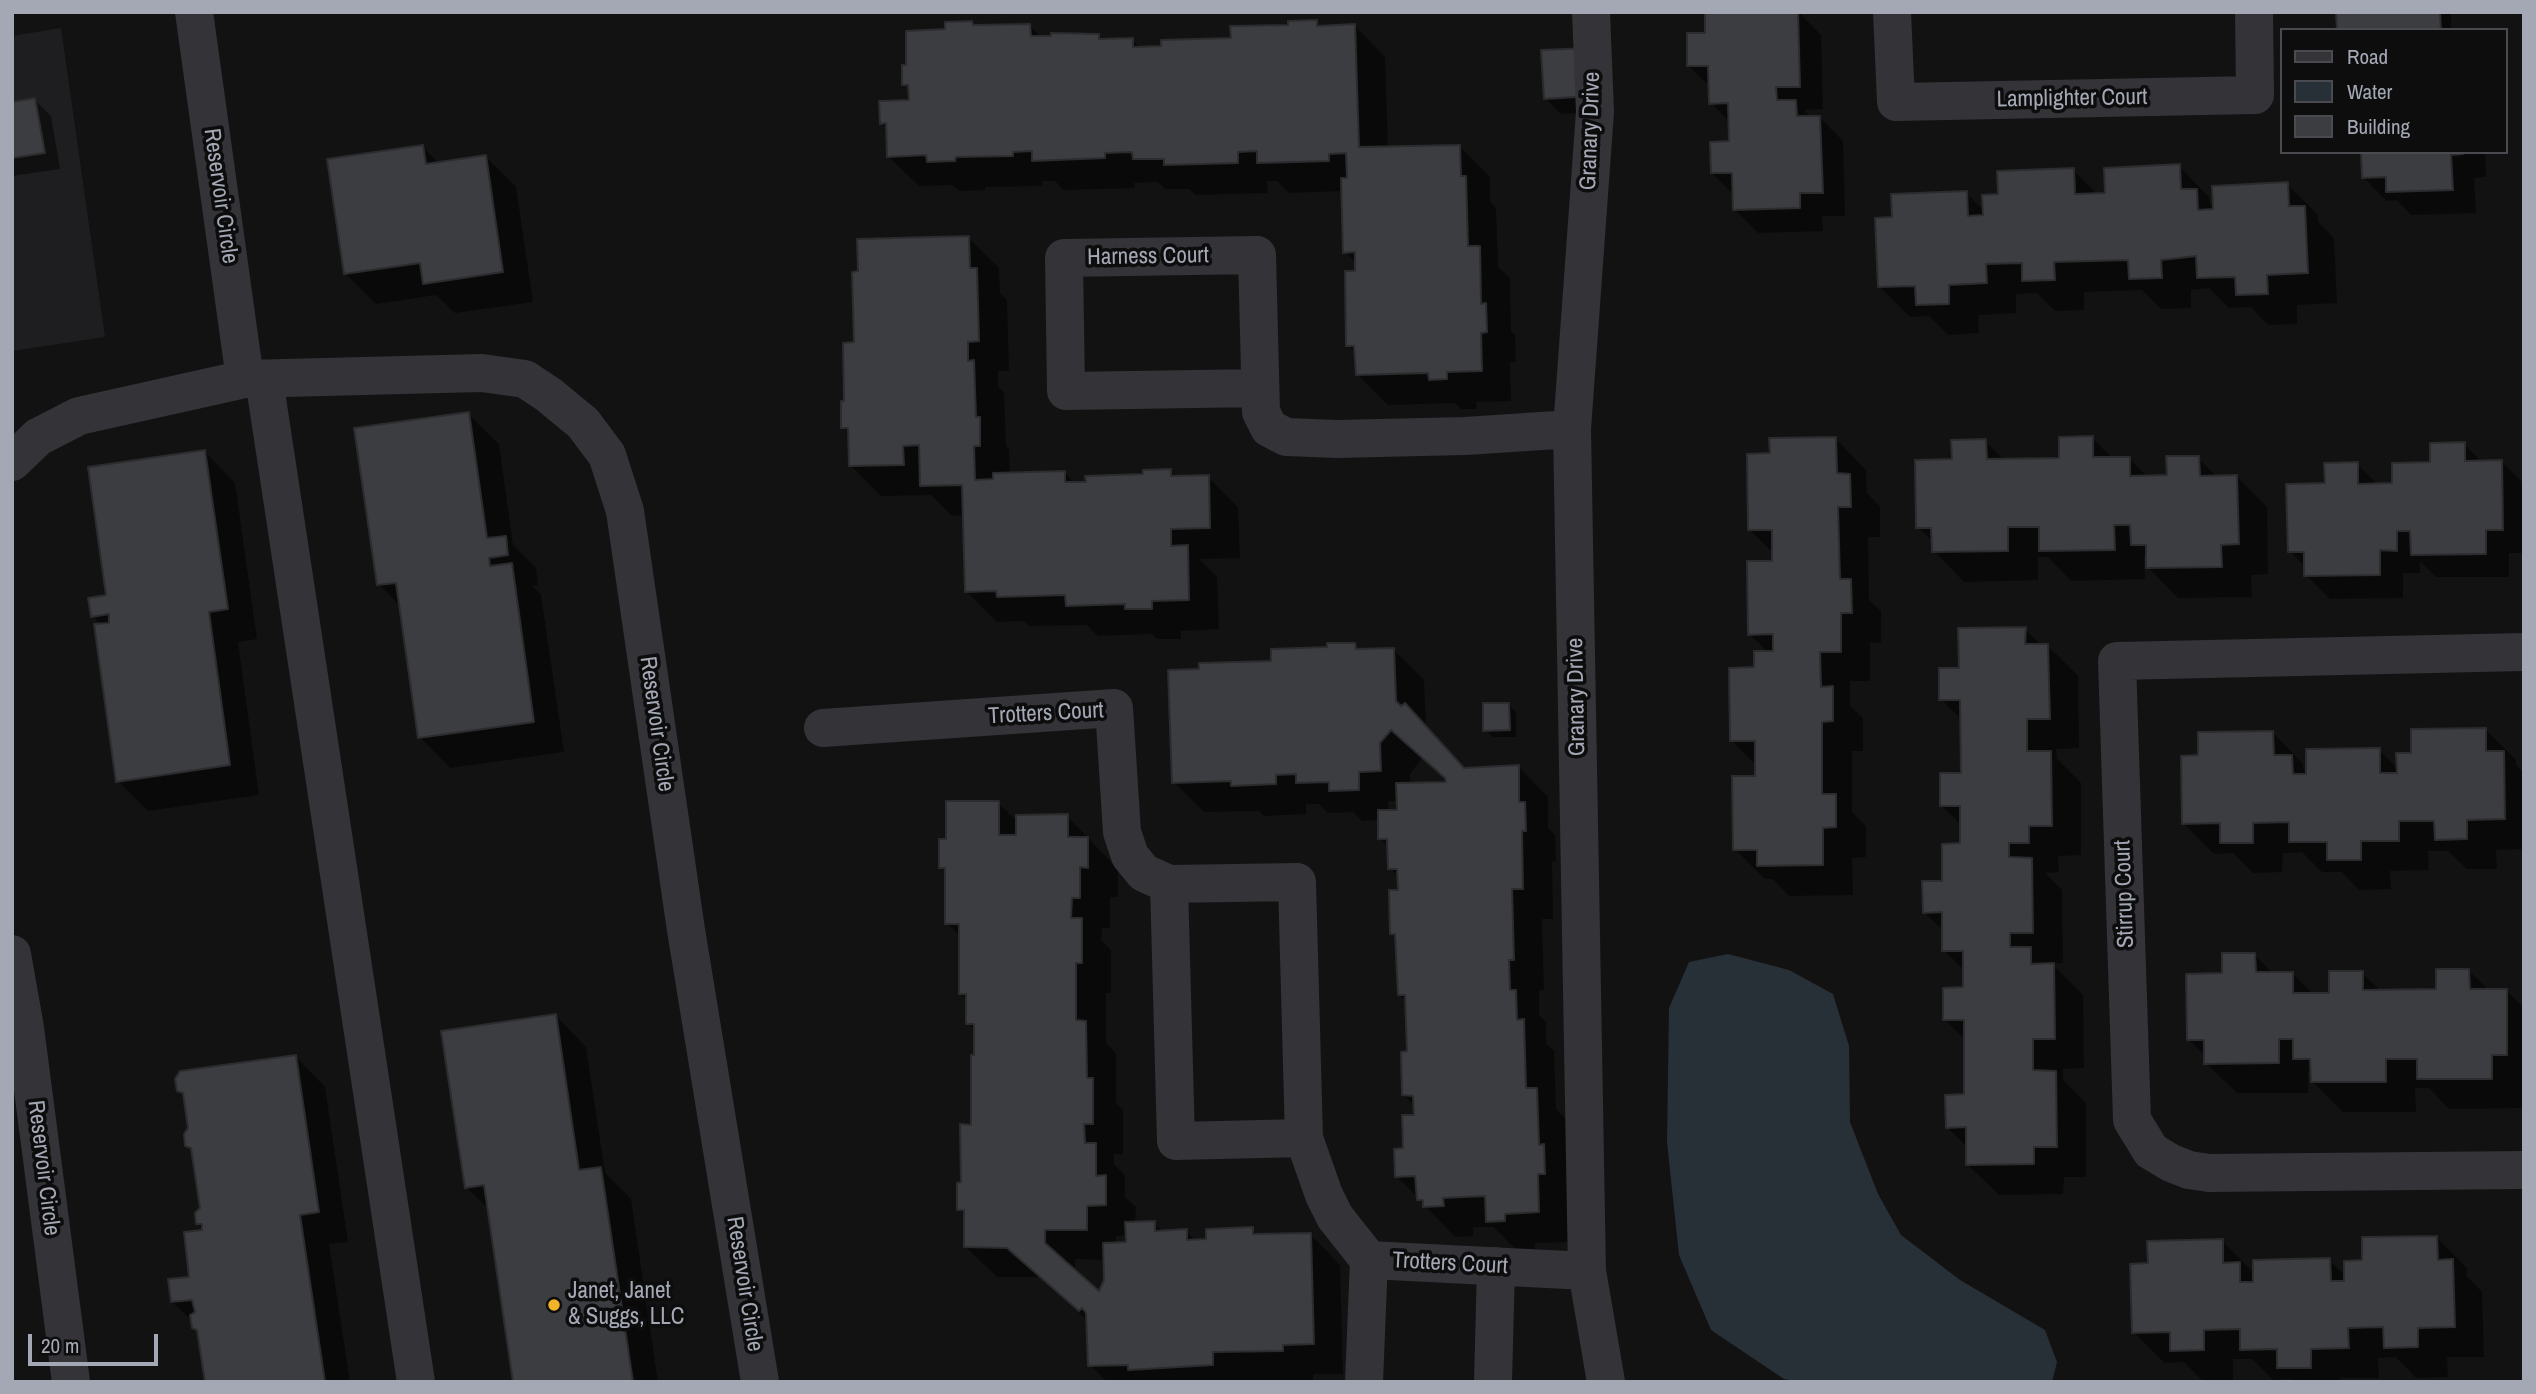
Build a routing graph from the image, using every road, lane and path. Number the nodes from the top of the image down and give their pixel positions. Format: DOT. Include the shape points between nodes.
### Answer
graph roads {
  1 [pos="194,12"];
  2 [pos="1591,12"];
  3 [pos="1892,12"];
  4 [pos="2254,12"];
  5 [pos="255,379"];
  6 [pos="1260,388"];
  7 [pos="1572,429"];
  8 [pos="12,462"];
  9 [pos="2524,653"];
  10 [pos="823,728"];
  11 [pos="1169,884"];
  12 [pos="12,954"];
  13 [pos="1304,1138"];
  14 [pos="2524,1170"];
  15 [pos="1369,1259"];
  16 [pos="1496,1266"];
  17 [pos="1587,1271"];
  18 [pos="71,1382"];
  19 [pos="416,1382"];
  20 [pos="760,1382"];
  21 [pos="1364,1382"];
  22 [pos="1493,1382"];
  23 [pos="1606,1382"];
  1 -- 5 [label="street, Reservoir Circle"];
  2 -- 7 [label="street, Granary Drive" via="1595,112"];
  3 -- 4 [label="street, Lamplighter Court" via="1896,102 2255,95"];
  5 -- 8 [label="street, Reservoir Circle" via="79,416 38,437"];
  5 -- 19 [label="street"];
  5 -- 20 [label="street, Reservoir Circle" via="482,373 525,379 583,423 607,455 625,511 686,930"];
  6 -- 6 [label="street, Harness Court" via="1257,255 1064,258 1066,391"];
  6 -- 7 [label="street, Harness Court" via="1261,412 1269,428 1286,437 1465,436"];
  7 -- 17 [label="street, Granary Drive"];
  9 -- 14 [label="street, Stirrup Court" via="2117,661 2132,1120 2151,1150 2189,1170 2209,1172"];
  10 -- 11 [label="street, Trotters Court" via="1114,708 1122,832 1130,856 1144,873"];
  11 -- 13 [label="street, Trotters Court" via="1297,882"];
  11 -- 13 [label="street" via="1176,1141"];
  12 -- 18 [label="street, Reservoir Circle"];
  13 -- 15 [label="street, Trotters Court" via="1335,1217"];
  15 -- 16 [label="street, Trotters Court"];
  15 -- 21 [label="street"];
  16 -- 17 [label="street, Trotters Court"];
  16 -- 22 [label="street"];
  17 -- 23 [label="street, Granary Drive"];
}
